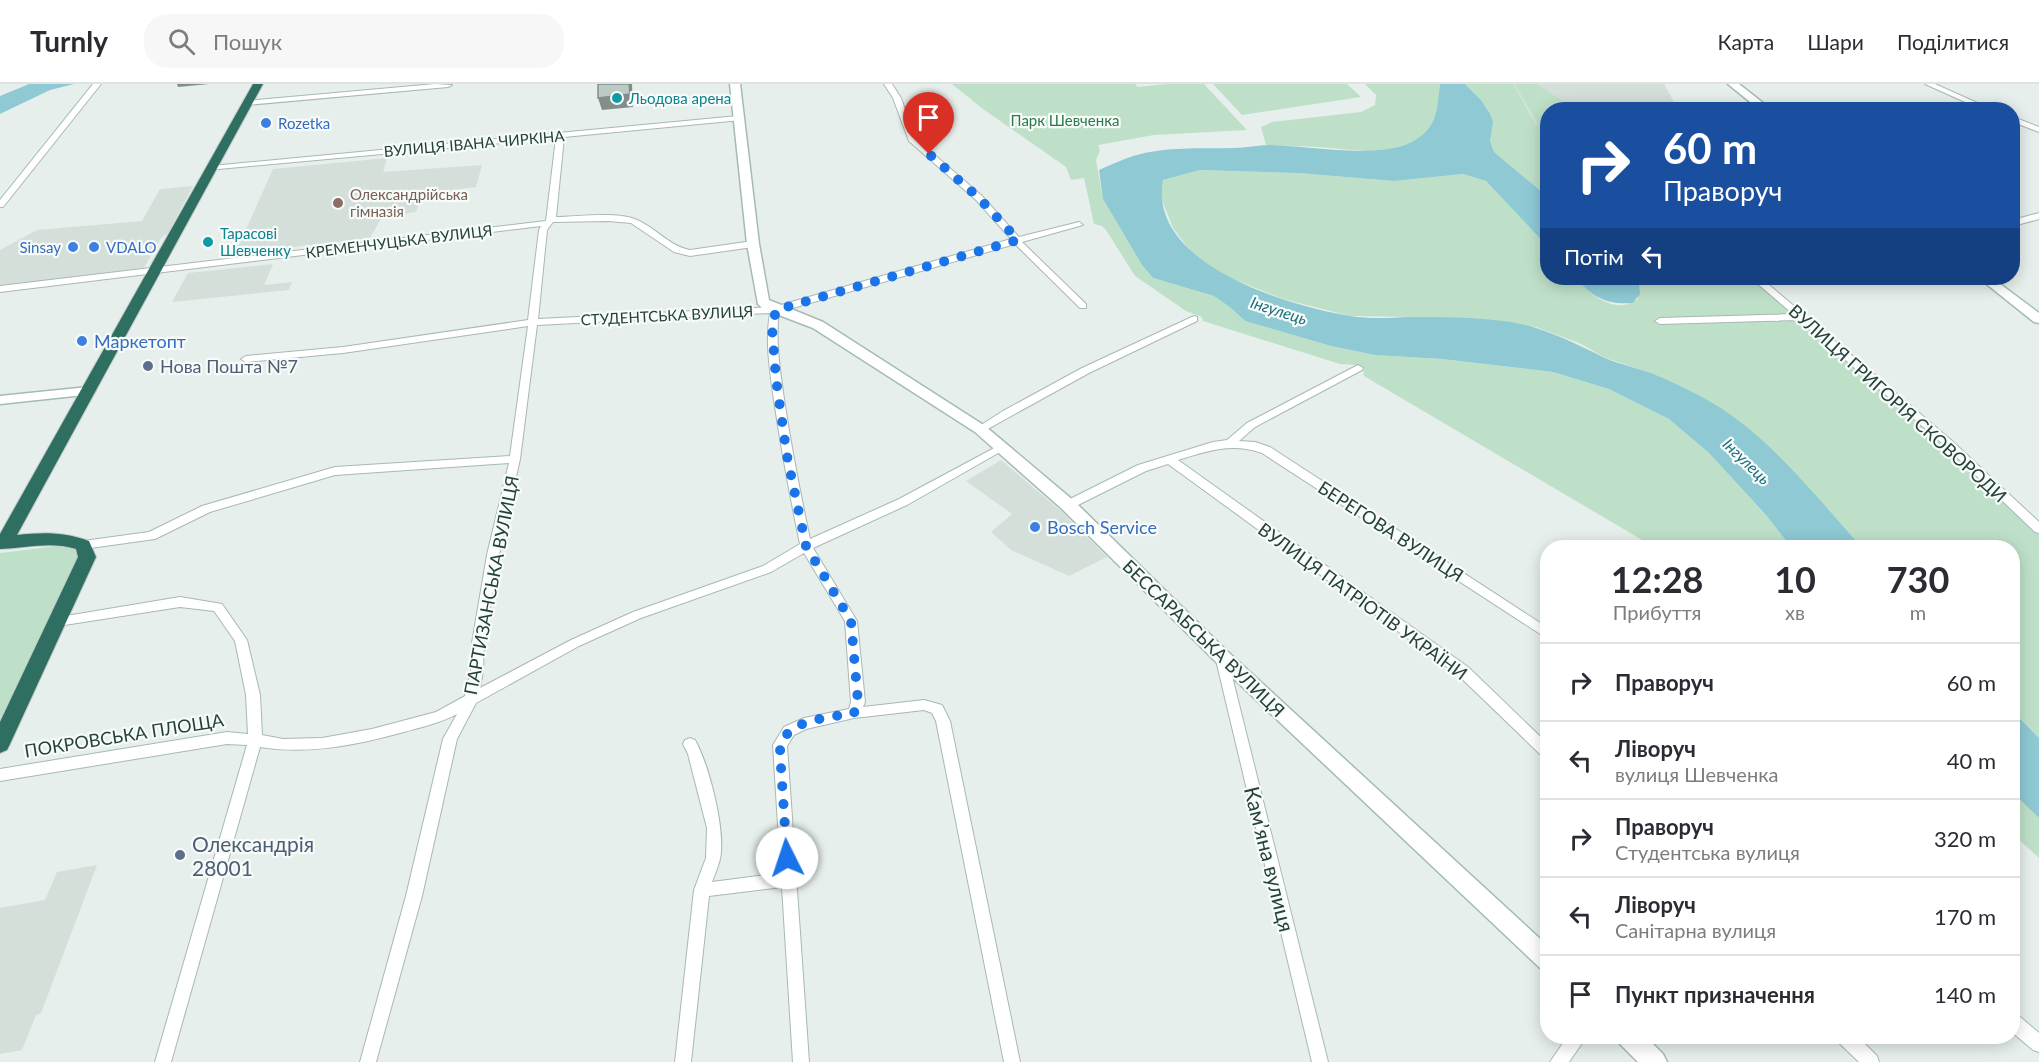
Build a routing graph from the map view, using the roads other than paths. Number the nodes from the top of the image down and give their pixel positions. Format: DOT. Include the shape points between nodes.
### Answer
graph roads {
  1 [pos="97,84"];
  2 [pos="258,84"];
  3 [pos="735,84"];
  4 [pos="888,84"];
  5 [pos="1734,84"];
  6 [pos="1929,84"];
  7 [pos="448,85"];
  8 [pos="1757,102"];
  9 [pos="1971,102"];
  10 [pos="247,103"];
  11 [pos="738,118"];
  12 [pos="2020,122"];
  13 [pos="2039,130"];
  14 [pos="560,134"];
  15 [pos="212,168"];
  16 [pos="0,205"];
  17 [pos="2039,216"];
  18 [pos="550,221"];
  19 [pos="2020,221"];
  20 [pos="1079,225"];
  21 [pos="1018,240"];
  22 [pos="753,244"];
  23 [pos="155,270"];
  24 [pos="1764,285"];
  25 [pos="1994,285"];
  26 [pos="0,289"];
  27 [pos="1083,306"];
  28 [pos="776,310"];
  29 [pos="1801,317"];
  30 [pos="1194,319"];
  31 [pos="2039,319"];
  32 [pos="1660,321"];
  33 [pos="533,322"];
  34 [pos="246,359"];
  35 [pos="1358,368"];
  36 [pos="88,391"];
  37 [pos="0,400"];
  38 [pos="980,429"];
  39 [pos="1230,443"];
  40 [pos="1002,447"];
  41 [pos="515,459"];
  42 [pos="1169,459"];
  43 [pos="1068,505"];
  44 [pos="2039,529"];
  45 [pos="2,543"];
  46 [pos="83,545"];
  47 [pos="806,546"];
  48 [pos="58,621"];
  49 [pos="1540,629"];
  50 [pos="1221,656"];
  51 [pos="471,700"];
  52 [pos="854,713"];
  53 [pos="255,740"];
  54 [pos="0,744"];
  55 [pos="690,744"];
  56 [pos="1540,745"];
  57 [pos="0,776"];
  58 [pos="788,879"];
  59 [pos="702,890"];
  60 [pos="1540,954"];
  61 [pos="2020,1028"];
  62 [pos="1573,1044"];
  63 [pos="1636,1044"];
  64 [pos="1852,1044"];
  65 [pos="2039,1044"];
  66 [pos="163,1062"];
  67 [pos="368,1062"];
  68 [pos="683,1062"];
  69 [pos="801,1062"];
  70 [pos="1012,1062"];
  71 [pos="1320,1062"];
  72 [pos="1558,1062"];
  73 [pos="1655,1062"];
  74 [pos="1871,1062"];
  1 -- 16 [label="street"];
  2 -- 10 [label="highway"];
  3 -- 11 [label="main road"];
  4 -- 21 [label="street" via="912,139 979,198"];
  5 -- 8 [label="main road"];
  6 -- 9 [label="street"];
  7 -- 10 [label="street"];
  10 -- 15 [label="highway"];
  11 -- 14 [label="street, ВУЛИЦЯ ІВАНА ЧИРКІНА"];
  11 -- 22 [label="main road"];
  12 -- 13 [label="street"];
  14 -- 15 [label="street, ВУЛИЦЯ ІВАНА ЧИРКІНА"];
  14 -- 18 [label="street, ПАРТИЗАНСЬКА ВУЛИЦЯ"];
  15 -- 23 [label="highway"];
  17 -- 19 [label="street"];
  18 -- 22 [label="street, КРЕМЕНЧУЦЬКА ВУЛИЦЯ" via="633,220 677,250 690,253"];
  18 -- 23 [label="street, КРЕМЕНЧУЦЬКА ВУЛИЦЯ"];
  18 -- 33 [label="street, ПАРТИЗАНСЬКА ВУЛИЦЯ" via="543,230"];
  20 -- 21 [label="street, СТУДЕНТСЬКА ВУЛИЦЯ"];
  21 -- 27 [label="street"];
  21 -- 28 [label="street, СТУДЕНТСЬКА ВУЛИЦЯ"];
  22 -- 28 [label="main road" via="763,301"];
  23 -- 26 [label="street, КРЕМЕНЧУЦЬКА ВУЛИЦЯ"];
  23 -- 36 [label="highway"];
  24 -- 29 [label="street, ВУЛИЦЯ ГРИГОРІЯ СКОВОРОДИ"];
  25 -- 31 [label="main road"];
  28 -- 33 [label="street, СТУДЕНТСЬКА ВУЛИЦЯ"];
  28 -- 38 [label="main road, БЕССАРАБСЬКА ВУЛИЦЯ" via="818,325"];
  28 -- 47 [label="street" via="772,328 776,379"];
  29 -- 32 [label="street"];
  29 -- 44 [label="street, ВУЛИЦЯ ГРИГОРІЯ СКОВОРОДИ" via="1947,442"];
  30 -- 38 [label="street" via="1043,392"];
  33 -- 34 [label="street, СТУДЕНТСЬКА ВУЛИЦЯ" via="343,350"];
  33 -- 41 [label="street, ПАРТИЗАНСЬКА ВУЛИЦЯ"];
  35 -- 39 [label="street" via="1251,425"];
  36 -- 37 [label="main road"];
  36 -- 45 [label="highway"];
  38 -- 40 [label="main road, БЕССАРАБСЬКА ВУЛИЦЯ"];
  39 -- 42 [label="street"];
  39 -- 49 [label="street, БЕРЕГОВА ВУЛИЦЯ" via="1266,450"];
  40 -- 43 [label="main road, БЕССАРАБСЬКА ВУЛИЦЯ"];
  40 -- 47 [label="street, ПОКРОВСЬКА ПЛОЩА" via="903,502"];
  41 -- 46 [label="street" via="335,471 206,509 151,536"];
  41 -- 51 [label="street, ПАРТИЗАНСЬКА ВУЛИЦЯ" via="493,555"];
  42 -- 43 [label="street" via="1142,468"];
  42 -- 56 [label="street, ВУЛИЦЯ ПАТРІОТІВ УКРАЇНИ" via="1463,671"];
  43 -- 50 [label="main road, БЕССАРАБСЬКА ВУЛИЦЯ"];
  45 -- 46 [label="highway" via="36,539 71,540"];
  46 -- 48 [label="highway, ПОКРОВСЬКА ПЛОЩА" via="87,557"];
  47 -- 51 [label="street, ПОКРОВСЬКА ПЛОЩА" via="767,569 637,615 575,643"];
  47 -- 52 [label="street" via="851,621 858,692"];
  48 -- 53 [label="street" via="180,602 218,607 241,640 253,695"];
  48 -- 54 [label="highway, ПОКРОВСЬКА ПЛОЩА"];
  50 -- 60 [label="main road, БЕССАРАБСЬКА ВУЛИЦЯ"];
  50 -- 71 [label="street, Камʼяна вулиця"];
  51 -- 53 [label="street, ПОКРОВСЬКА ПЛОЩА" via="439,717 372,735 283,746"];
  51 -- 67 [label="street, ПАРТИЗАНСЬКА ВУЛИЦЯ" via="450,739 414,896"];
  52 -- 58 [label="street" via="796,727 780,745"];
  52 -- 70 [label="street" via="924,705 942,714"];
  53 -- 57 [label="street, ПОКРОВСЬКА ПЛОЩА" via="227,738"];
  53 -- 66 [label="street"];
  55 -- 59 [label="street" via="714,828 712,858"];
  58 -- 59 [label="street"];
  58 -- 69 [label="street"];
  59 -- 68 [label="street"];
  61 -- 65 [label="street"];
  62 -- 72 [label="street"];
  63 -- 73 [label="main road"];
  64 -- 74 [label="street"];
}
